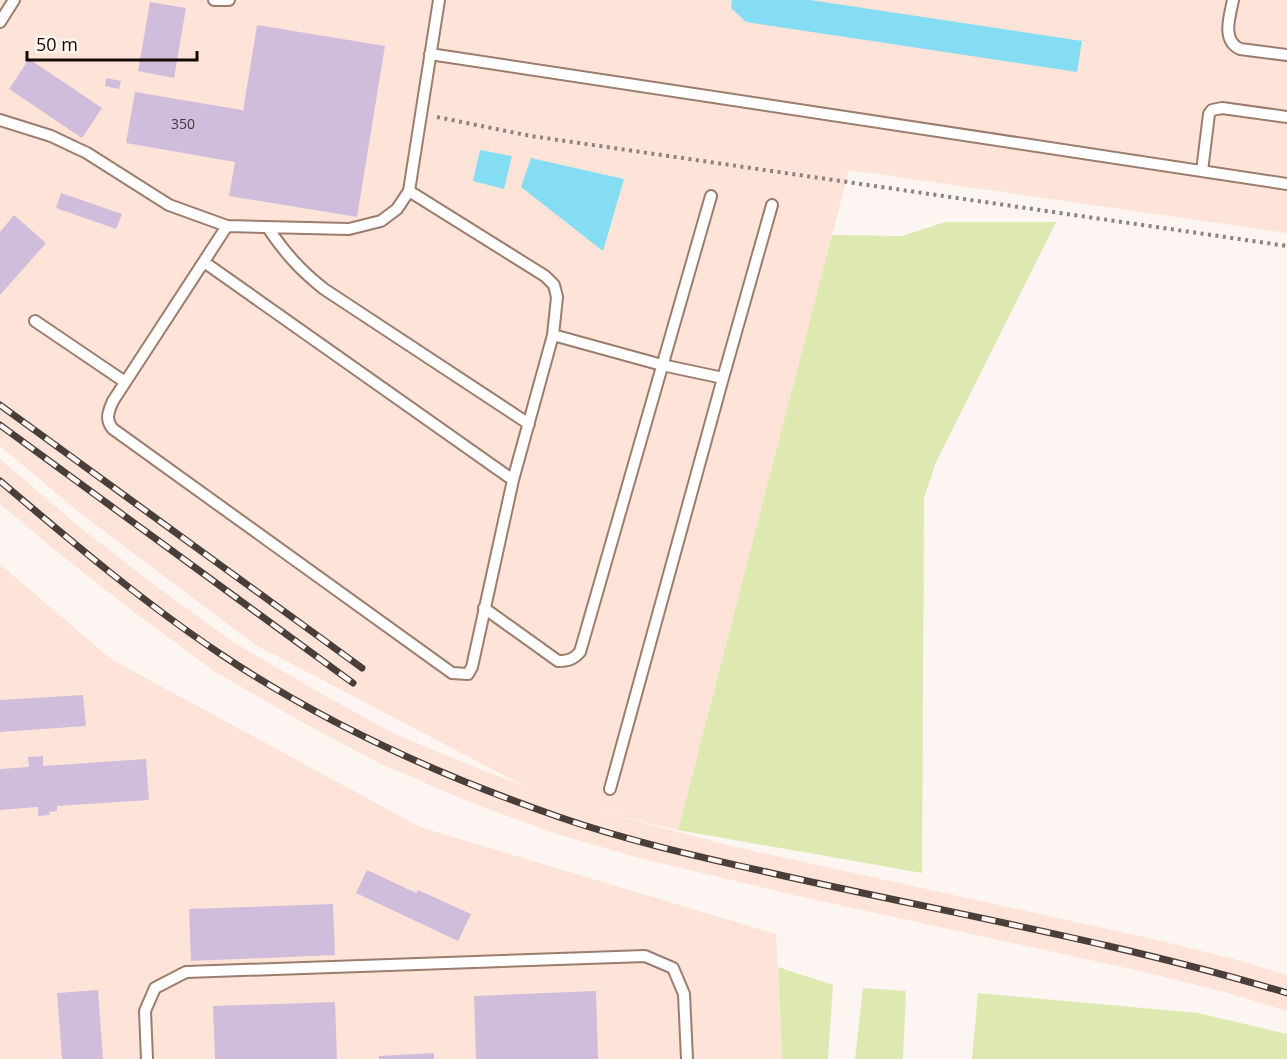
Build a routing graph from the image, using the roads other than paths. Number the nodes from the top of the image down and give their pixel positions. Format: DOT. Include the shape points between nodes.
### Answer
graph roads {
  1 [pos="14,0"];
  2 [pos="214,0"];
  3 [pos="229,0"];
  4 [pos="439,0"];
  5 [pos="1233,0"];
  6 [pos="0,22"];
  7 [pos="430,54"];
  8 [pos="1287,55"];
  9 [pos="1287,117"];
  10 [pos="0,120"];
  11 [pos="1202,171"];
  12 [pos="1287,184"];
  13 [pos="409,191"];
  14 [pos="711,196"];
  15 [pos="772,205"];
  16 [pos="227,226"];
  17 [pos="268,228"];
  18 [pos="204,262"];
  19 [pos="35,321"];
  20 [pos="553,335"];
  21 [pos="662,365"];
  22 [pos="723,378"];
  23 [pos="126,382"];
  24 [pos="529,424"];
  25 [pos="513,480"];
  26 [pos="484,608"];
  27 [pos="610,789"];
  28 [pos="147,1059"];
  29 [pos="687,1059"];
  1 -- 6 [label="lane"];
  2 -- 3 [label="lane"];
  4 -- 7 [label="lane"];
  5 -- 8 [label="lane" via="1228,31 1233,46"];
  7 -- 11 [label="lane"];
  7 -- 13 [label="lane"];
  9 -- 11 [label="lane" via="1212,110"];
  10 -- 16 [label="lane" via="51,136 87,153 169,205"];
  11 -- 12 [label="lane"];
  13 -- 17 [label="lane" via="397,209 381,221 349,229"];
  13 -- 20 [label="lane" via="554,285 557,297"];
  14 -- 21 [label="lane"];
  15 -- 22 [label="lane"];
  16 -- 17 [label="lane"];
  16 -- 18 [label="lane"];
  17 -- 24 [label="lane" via="284,252 324,289"];
  18 -- 23 [label="lane"];
  18 -- 25 [label="lane"];
  19 -- 23 [label="lane"];
  20 -- 21 [label="lane"];
  20 -- 24 [label="lane"];
  21 -- 22 [label="lane"];
  21 -- 26 [label="lane" via="580,652 575,658 558,661"];
  22 -- 27 [label="lane"];
  23 -- 26 [label="lane" via="107,415 113,429 452,673 468,674 472,667"];
  24 -- 25 [label="lane"];
  25 -- 26 [label="lane"];
  28 -- 29 [label="lane" via="145,1011 155,988 186,972 645,956 673,968 684,994"];
}
